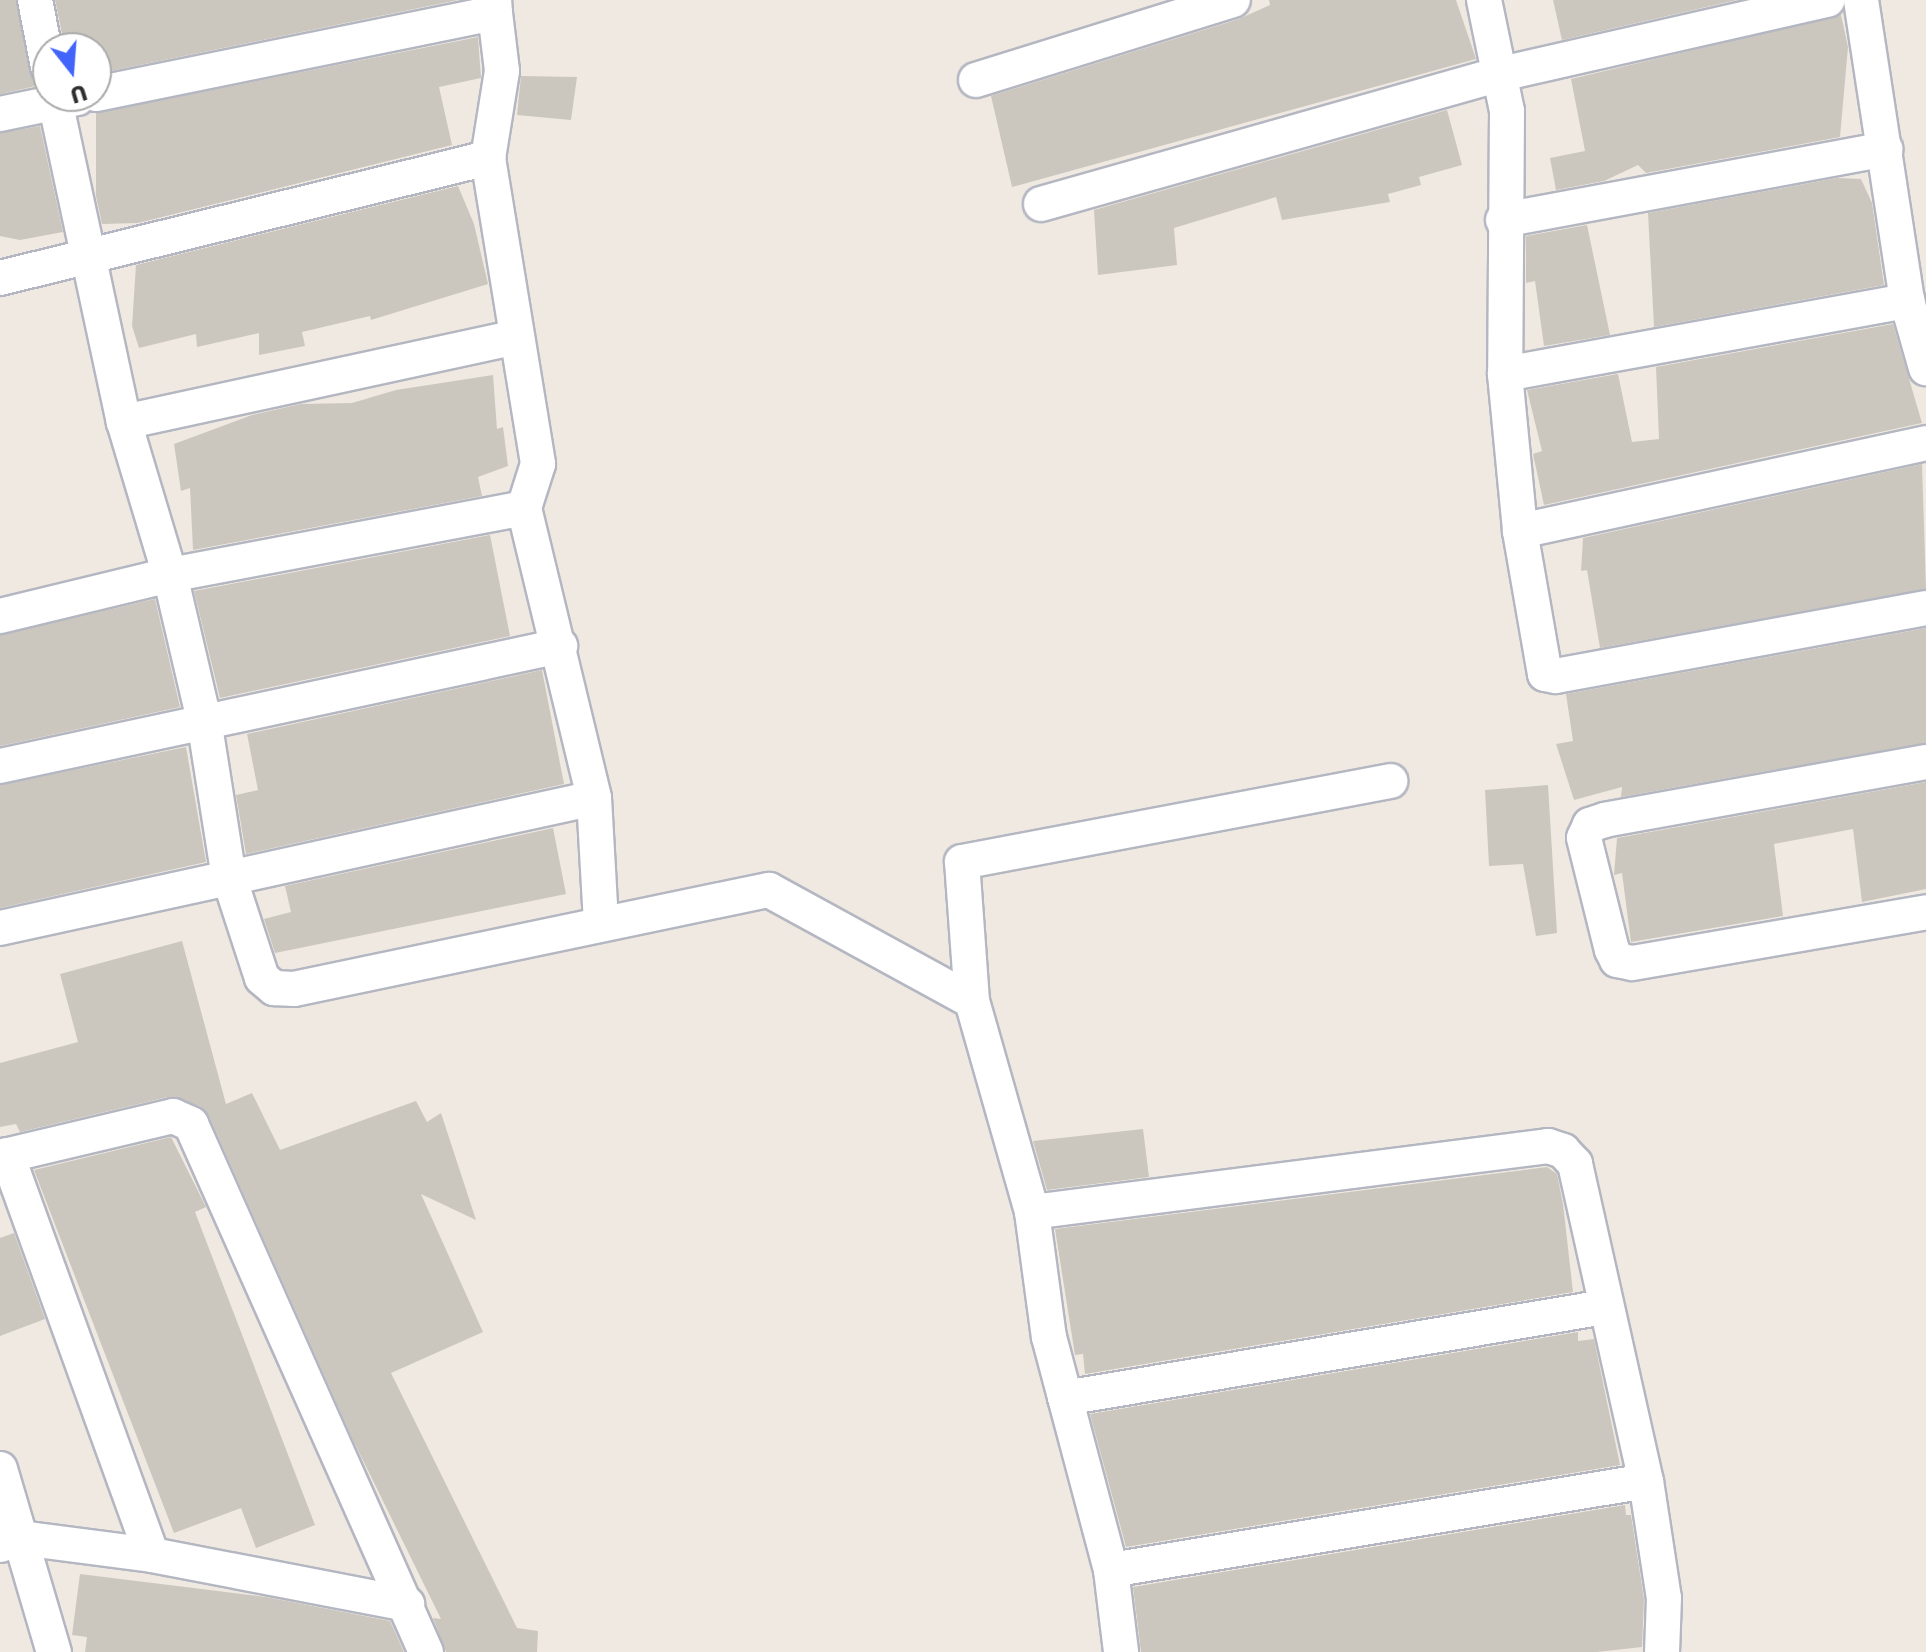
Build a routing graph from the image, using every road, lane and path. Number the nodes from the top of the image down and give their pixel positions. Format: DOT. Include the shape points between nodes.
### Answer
graph roads {
  1 [pos="35,0"];
  2 [pos="1233,0"];
  3 [pos="1484,0"];
  4 [pos="1828,0"];
  5 [pos="1861,0"];
  6 [pos="494,6"];
  7 [pos="41,32"];
  8 [pos="1501,74"];
  9 [pos="976,80"];
  10 [pos="112,90"];
  11 [pos="32,106"];
  12 [pos="67,112"];
  13 [pos="0,114"];
  14 [pos="1885,149"];
  15 [pos="488,158"];
  16 [pos="1041,204"];
  17 [pos="1503,220"];
  18 [pos="92,258"];
  19 [pos="0,278"];
  20 [pos="1907,301"];
  21 [pos="517,337"];
  22 [pos="1926,368"];
  23 [pos="1505,374"];
  24 [pos="124,422"];
  25 [pos="1926,443"];
  26 [pos="524,508"];
  27 [pos="1520,531"];
  28 [pos="170,575"];
  29 [pos="1926,608"];
  30 [pos="0,616"];
  31 [pos="560,646"];
  32 [pos="204,720"];
  33 [pos="1926,762"];
  34 [pos="0,766"];
  35 [pos="1390,781"];
  36 [pos="594,798"];
  37 [pos="229,877"];
  38 [pos="1926,912"];
  39 [pos="601,924"];
  40 [pos="0,928"];
  41 [pos="972,1001"];
  42 [pos="4,1156"];
  43 [pos="1032,1212"];
  44 [pos="1605,1307"];
  45 [pos="1065,1398"];
  46 [pos="0,1469"];
  47 [pos="1646,1481"];
  48 [pos="11,1541"];
  49 [pos="152,1555"];
  50 [pos="1111,1570"];
  51 [pos="407,1604"];
  52 [pos="54,1652"];
  53 [pos="426,1652"];
  54 [pos="1121,1652"];
  55 [pos="1662,1652"];
  1 -- 7 [label="street"];
  2 -- 9 [label="street"];
  3 -- 8 [label="street"];
  4 -- 8 [label="street"];
  5 -- 14 [label="street"];
  6 -- 10 [label="street"];
  6 -- 15 [label="street" via="502,71"];
  8 -- 16 [label="street"];
  8 -- 17 [label="street" via="1509,138"];
  11 -- 13 [label="street"];
  12 -- 18 [label="street"];
  14 -- 17 [label="street"];
  14 -- 20 [label="street"];
  15 -- 18 [label="street"];
  15 -- 21 [label="street"];
  17 -- 23 [label="street"];
  18 -- 19 [label="street"];
  18 -- 24 [label="street"];
  20 -- 22 [label="street"];
  20 -- 23 [label="street"];
  21 -- 24 [label="street"];
  21 -- 26 [label="street" via="538,464"];
  23 -- 27 [label="street"];
  24 -- 28 [label="street"];
  25 -- 27 [label="street"];
  26 -- 28 [label="street"];
  26 -- 31 [label="street"];
  27 -- 29 [label="street" via="1542,668 1550,676"];
  28 -- 30 [label="street"];
  28 -- 32 [label="street"];
  31 -- 32 [label="street"];
  31 -- 36 [label="street"];
  32 -- 34 [label="street"];
  32 -- 37 [label="street"];
  33 -- 38 [label="street" via="1605,820 1590,825 1584,838 1617,960 1632,963"];
  35 -- 41 [label="street" via="962,862"];
  36 -- 37 [label="street"];
  36 -- 39 [label="street"];
  37 -- 39 [label="street" via="255,963 274,988 294,989"];
  37 -- 40 [label="street"];
  39 -- 41 [label="street" via="769,890"];
  41 -- 43 [label="street"];
  42 -- 49 [label="street"];
  42 -- 51 [label="street" via="173,1116 191,1124"];
  43 -- 44 [label="street" via="1548,1146 1563,1151 1575,1164"];
  43 -- 45 [label="street" via="1049,1337"];
  44 -- 45 [label="street"];
  44 -- 47 [label="street"];
  45 -- 50 [label="street"];
  46 -- 48 [label="street"];
  47 -- 50 [label="street"];
  47 -- 55 [label="street" via="1664,1598"];
  48 -- 49 [label="street"];
  48 -- 52 [label="street"];
  49 -- 51 [label="street"];
  50 -- 54 [label="street"];
  51 -- 53 [label="street"];
}
